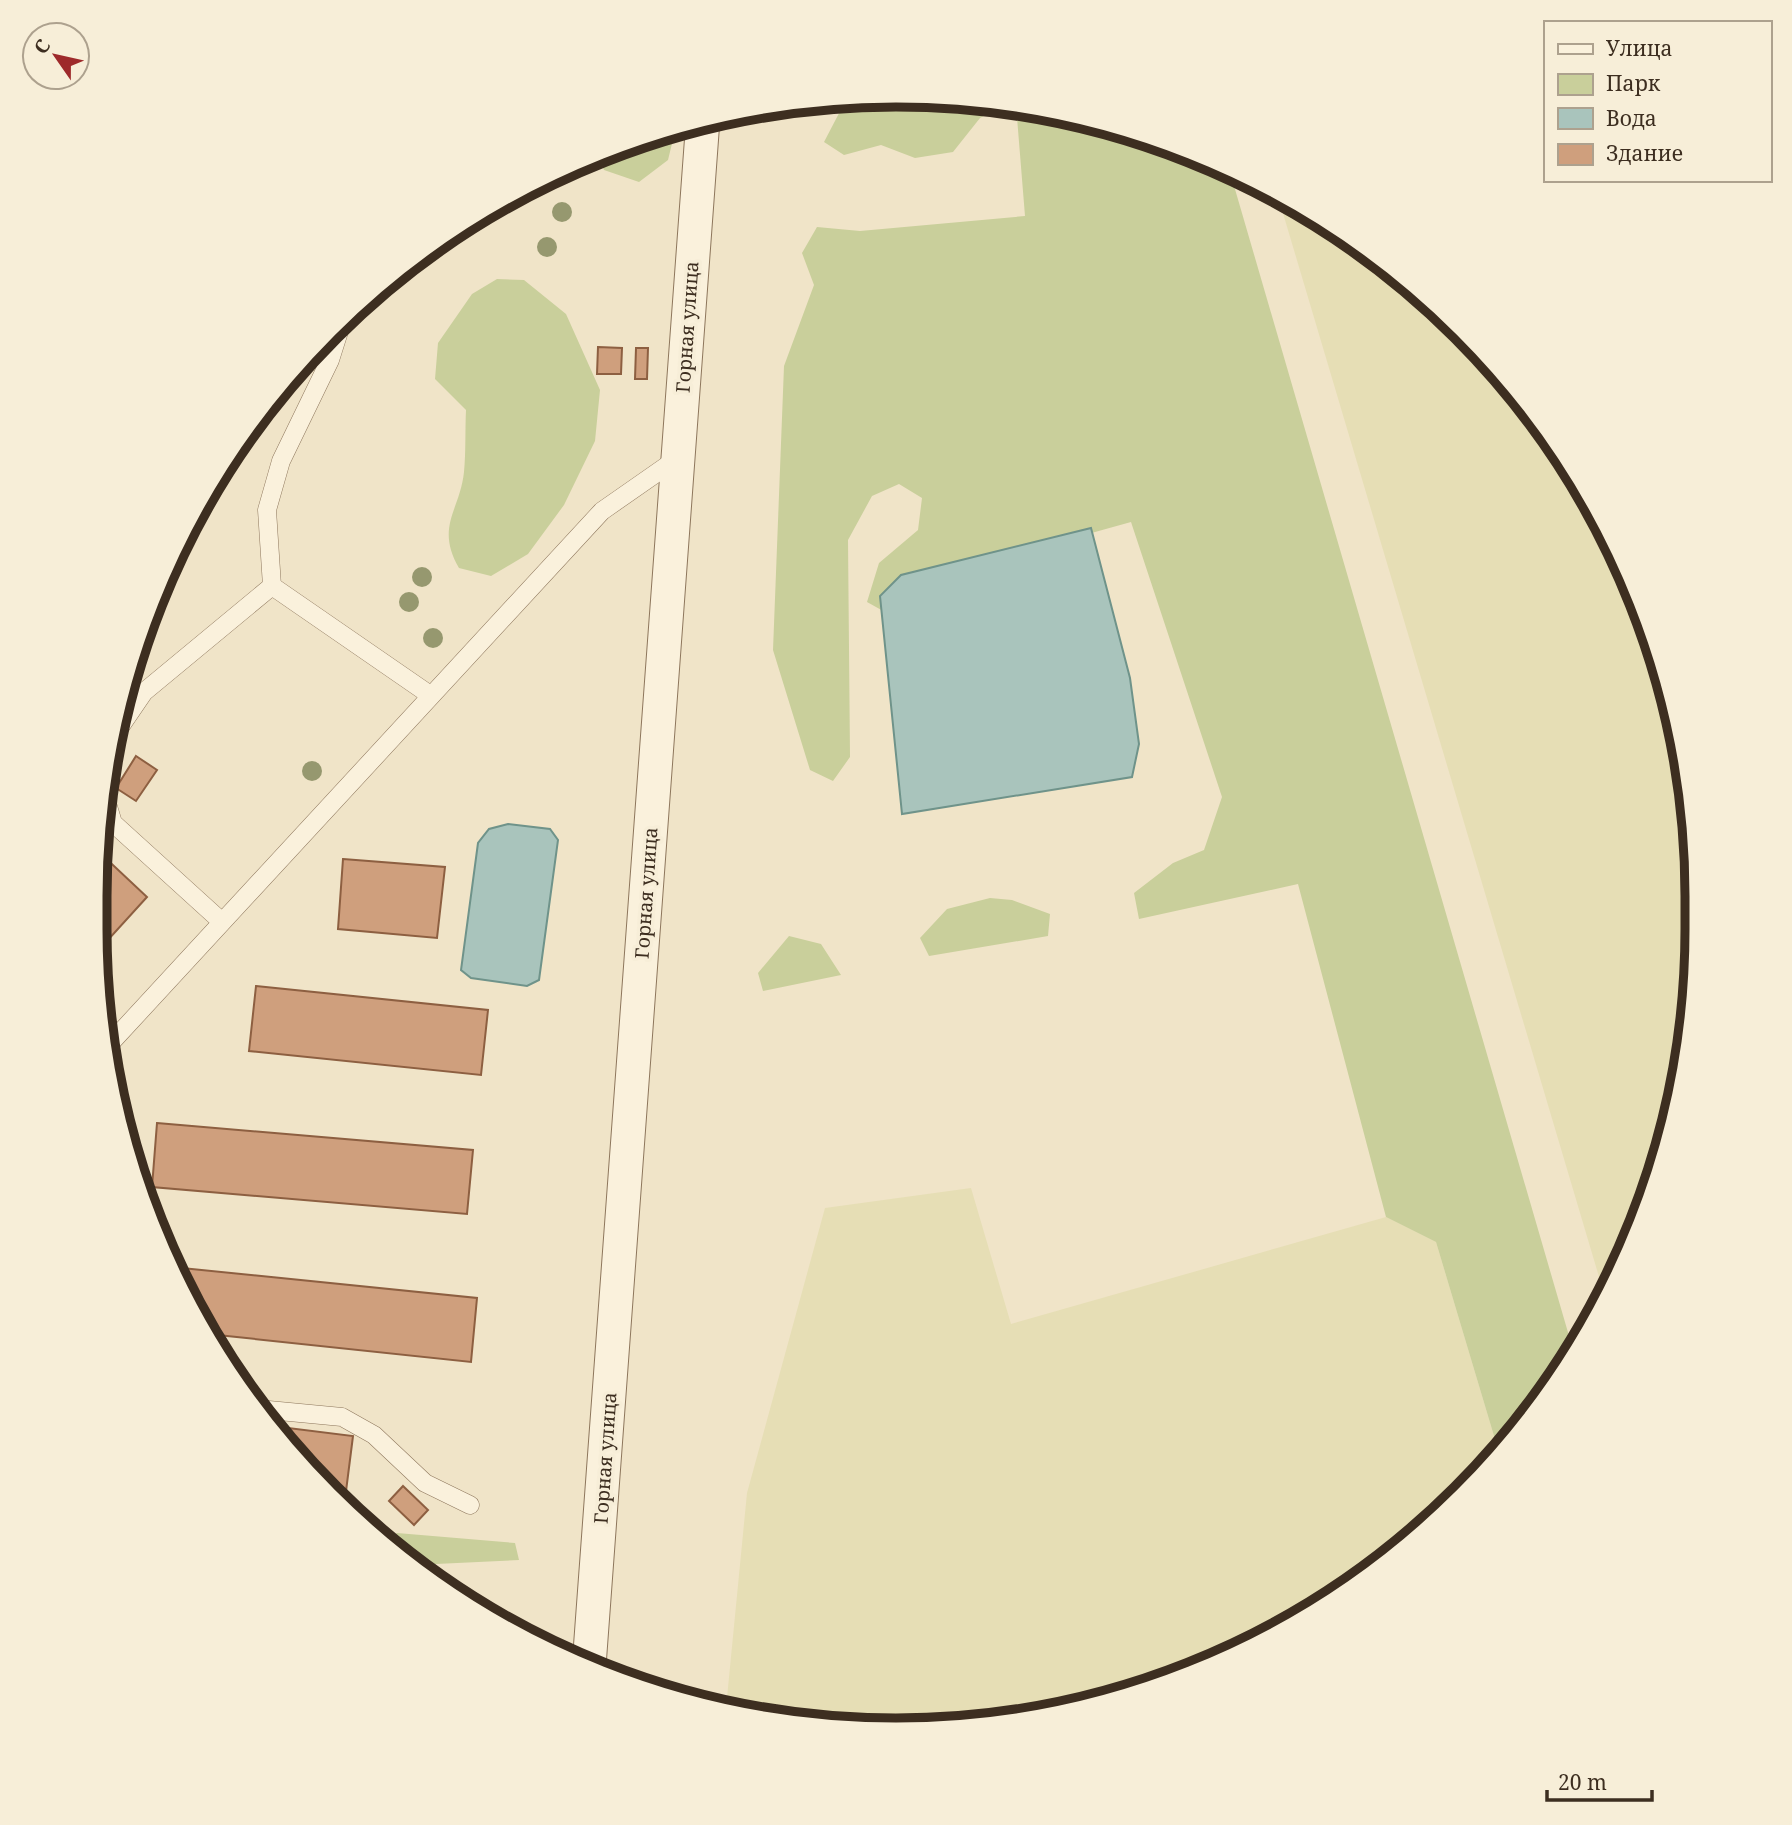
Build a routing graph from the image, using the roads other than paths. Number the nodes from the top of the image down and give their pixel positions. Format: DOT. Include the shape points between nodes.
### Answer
graph roads {
  1 [pos="702,132"];
  2 [pos="336,340"];
  3 [pos="678,458"];
  4 [pos="272,586"];
  5 [pos="430,695"];
  6 [pos="129,715"];
  7 [pos="111,817"];
  8 [pos="222,922"];
  9 [pos="115,1038"];
  10 [pos="271,1410"];
  11 [pos="470,1505"];
  12 [pos="590,1656"];
  1 -- 3 [label="street, Горная улица"];
  2 -- 4 [label="lane" via="281,461 267,510"];
  3 -- 5 [label="lane" via="602,511"];
  3 -- 12 [label="street, Горная улица"];
  4 -- 5 [label="lane"];
  4 -- 6 [label="lane" via="144,692"];
  5 -- 8 [label="lane"];
  7 -- 8 [label="lane"];
  8 -- 9 [label="lane"];
  10 -- 11 [label="lane" via="342,1417 374,1435 425,1483"];
}
